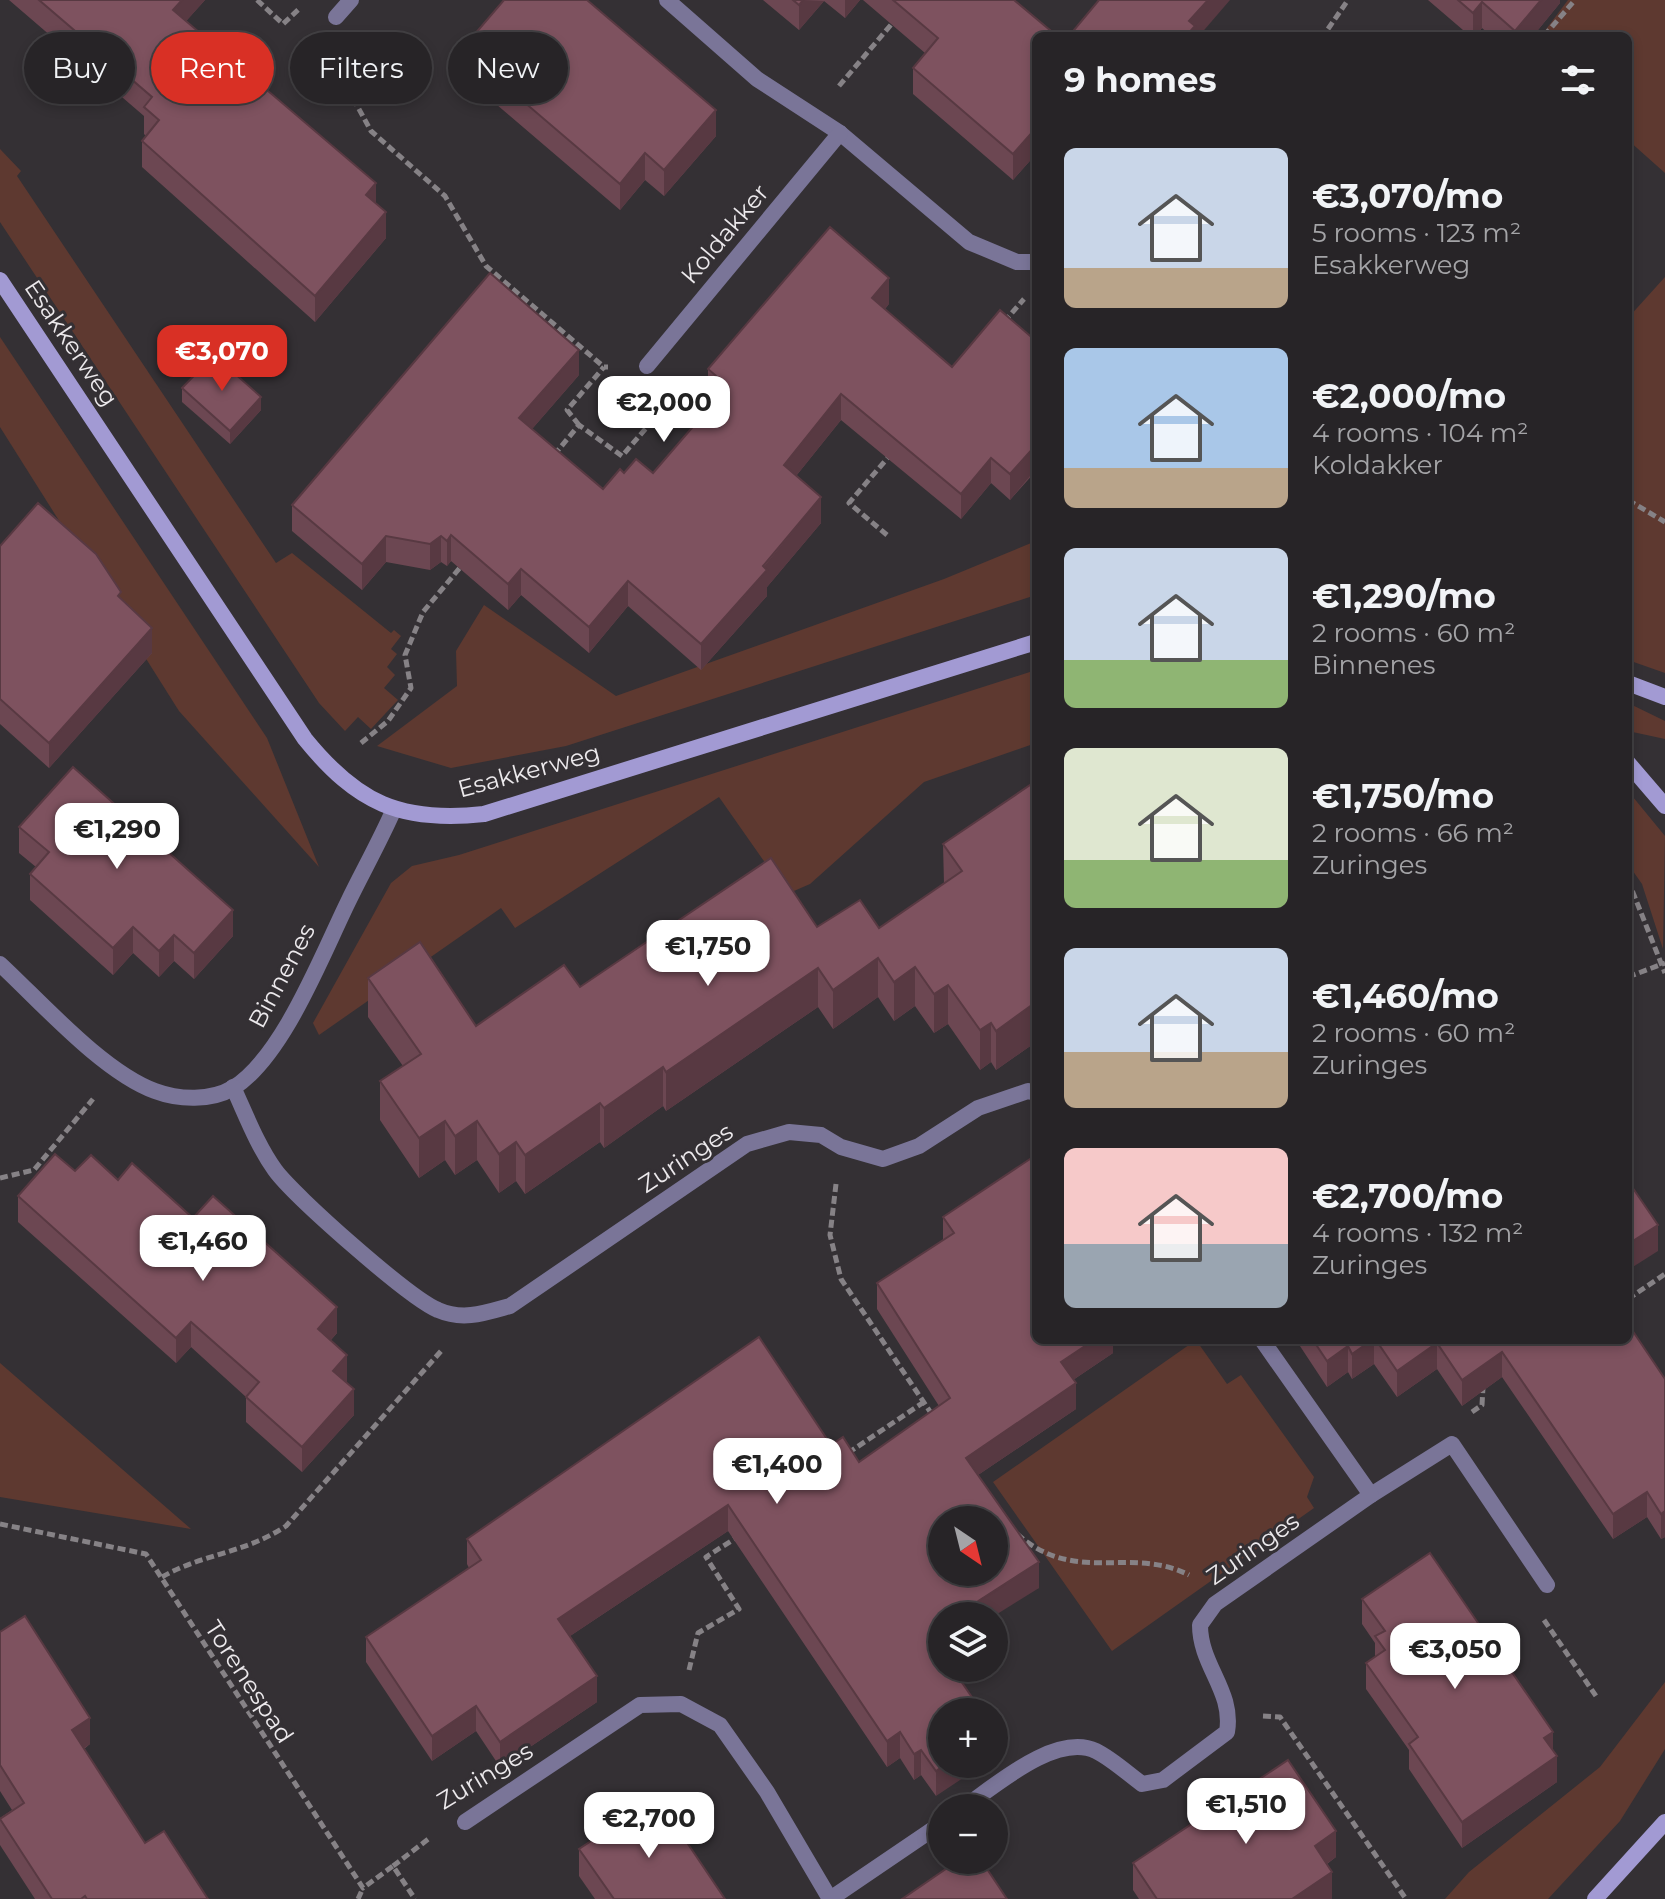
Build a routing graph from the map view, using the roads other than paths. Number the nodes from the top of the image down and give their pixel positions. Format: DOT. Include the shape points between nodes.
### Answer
graph roads {
  1 [pos="351,0"];
  2 [pos="667,0"];
  3 [pos="336,17"];
  4 [pos="840,133"];
  5 [pos="1032,262"];
  6 [pos="0,280"];
  7 [pos="647,366"];
  8 [pos="1032,643"];
  9 [pos="1632,685"];
  10 [pos="1665,697"];
  11 [pos="1632,768"];
  12 [pos="1665,806"];
  13 [pos="394,809"];
  14 [pos="0,964"];
  15 [pos="233,1087"];
  16 [pos="1032,1092"];
  17 [pos="1265,1344"];
  18 [pos="1371,1495"];
  19 [pos="1547,1585"];
  20 [pos="983,1794"];
  21 [pos="465,1822"];
  22 [pos="1665,1822"];
  23 [pos="928,1832"];
  24 [pos="830,1899"];
  25 [pos="1595,1899"];
  1 -- 3 [label="street"];
  2 -- 4 [label="street" via="757,79"];
  4 -- 5 [label="street" via="969,242 1017,262"];
  4 -- 7 [label="street, Koldakker"];
  6 -- 13 [label="street, Esakkerweg" via="305,739 330,770 369,800"];
  8 -- 13 [label="street, Esakkerweg" via="484,814 445,818"];
  9 -- 10 [label="street"];
  11 -- 12 [label="street"];
  13 -- 15 [label="street, Binnenes" via="294,1014"];
  14 -- 15 [label="street" via="116,1071 182,1098 211,1096"];
  15 -- 16 [label="street, Zuringes" via="284,1182 409,1291 437,1310 466,1317 510,1306 747,1144 789,1132 821,1135 883,1159 899,1156 978,1108"];
  17 -- 18 [label="street"];
  18 -- 19 [label="street, Zuringes" via="1452,1444"];
  18 -- 20 [label="street, Zuringes" via="1215,1604 1200,1625 1200,1642 1226,1694 1227,1732 1163,1780 1142,1784 1095,1751 1076,1746 1039,1756"];
  21 -- 24 [label="street, Zuringes" via="640,1705 681,1704 720,1725"];
  22 -- 25 [label="street"];
  23 -- 24 [label="street, Zuringes"];
}
